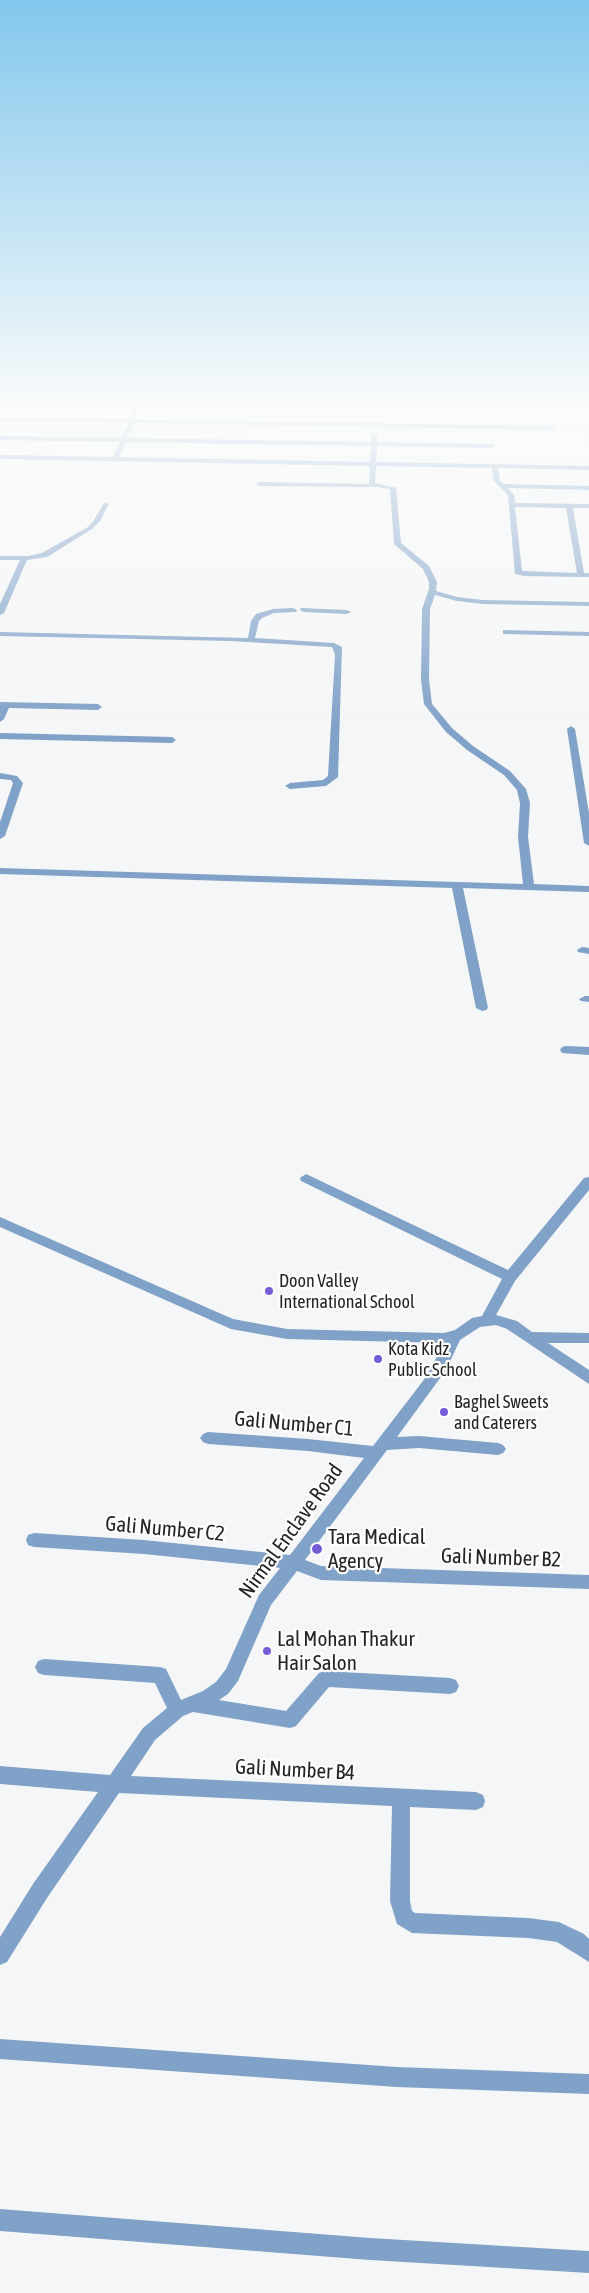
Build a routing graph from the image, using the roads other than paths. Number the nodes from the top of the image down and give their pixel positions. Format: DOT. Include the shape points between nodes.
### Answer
graph roads {
  1 [pos="102,511"];
  2 [pos="395,511"];
  3 [pos="513,511"];
  4 [pos="569,511"];
  5 [pos="0,558"];
  6 [pos="24,558"];
  7 [pos="585,575"];
  8 [pos="432,592"];
  9 [pos="589,604"];
  10 [pos="293,610"];
  11 [pos="304,610"];
  12 [pos="348,612"];
  13 [pos="0,613"];
  14 [pos="506,632"];
  15 [pos="0,634"];
  16 [pos="589,634"];
  17 [pos="251,640"];
  18 [pos="3,705"];
  19 [pos="98,707"];
  20 [pos="0,719"];
  21 [pos="571,729"];
  22 [pos="0,736"];
  23 [pos="172,740"];
  24 [pos="0,776"];
  25 [pos="290,786"];
  26 [pos="588,829"];
  27 [pos="0,836"];
  28 [pos="589,843"];
  29 [pos="0,871"];
  30 [pos="457,886"];
  31 [pos="529,888"];
  32 [pos="589,889"];
  33 [pos="482,1008"];
  34 [pos="566,1050"];
  35 [pos="589,1051"];
  36 [pos="306,1178"];
  37 [pos="589,1181"];
  38 [pos="0,1222"];
  39 [pos="510,1277"];
  40 [pos="487,1320"];
  41 [pos="454,1337"];
  42 [pos="528,1337"];
  43 [pos="589,1338"];
  44 [pos="589,1378"];
  45 [pos="208,1438"];
  46 [pos="379,1449"];
  47 [pos="498,1449"];
  48 [pos="34,1540"];
  49 [pos="293,1562"];
  50 [pos="589,1582"];
  51 [pos="44,1667"];
  52 [pos="450,1686"];
  53 [pos="184,1707"];
  54 [pos="0,1775"];
  55 [pos="112,1784"];
  56 [pos="401,1797"];
  57 [pos="476,1801"];
  58 [pos="589,1952"];
  59 [pos="0,1955"];
  60 [pos="0,2049"];
  61 [pos="589,2084"];
  62 [pos="0,2220"];
  63 [pos="589,2262"];
  1 -- 6 [label="street" via="85,532 44,554"];
  2 -- 8 [label="street" via="398,544 430,572"];
  3 -- 7 [label="street" via="518,572"];
  4 -- 7 [label="street"];
  5 -- 6 [label="street"];
  6 -- 13 [label="street"];
  8 -- 9 [label="street" via="483,602"];
  8 -- 31 [label="street" via="426,609 428,704 449,730 507,773 521,788 525,803 523,837"];
  10 -- 17 [label="street" via="273,611 260,616 255,621"];
  11 -- 12 [label="street"];
  14 -- 16 [label="street"];
  15 -- 17 [label="street"];
  17 -- 25 [label="street" via="322,642 338,647 333,777 326,783"];
  18 -- 19 [label="street"];
  18 -- 20 [label="street"];
  21 -- 26 [label="street"];
  22 -- 23 [label="street"];
  24 -- 27 [label="street" via="14,778 18,783"];
  26 -- 28 [label="street"];
  29 -- 30 [label="street"];
  30 -- 31 [label="street"];
  30 -- 33 [label="street"];
  31 -- 32 [label="street"];
  34 -- 35 [label="street"];
  36 -- 39 [label="street"];
  37 -- 39 [label="street"];
  38 -- 41 [label="street" via="231,1324 287,1334"];
  39 -- 40 [label="street"];
  40 -- 41 [label="street" via="477,1322"];
  40 -- 42 [label="street" via="504,1322"];
  41 -- 46 [label="street, Nirmal Enclave Road" via="441,1366"];
  42 -- 43 [label="street"];
  42 -- 44 [label="street"];
  45 -- 46 [label="street, Gali Number C1"];
  46 -- 47 [label="street, Gali Number C1" via="419,1442"];
  46 -- 49 [label="street, Nirmal Enclave Road"];
  48 -- 49 [label="street, Gali Number C2" via="144,1546"];
  49 -- 50 [label="street, Gali Number B2" via="320,1573"];
  49 -- 53 [label="street, Nirmal Enclave Road" via="265,1600 232,1675 209,1697"];
  51 -- 53 [label="street" via="160,1674"];
  52 -- 53 [label="street" via="324,1679 290,1720"];
  53 -- 55 [label="street, Nirmal Enclave Road" via="149,1734"];
  54 -- 55 [label="street, Gali Number B4"];
  55 -- 56 [label="street, Gali Number B4"];
  55 -- 59 [label="street, Nirmal Enclave Road"];
  56 -- 57 [label="street, Gali Number B4"];
  56 -- 58 [label="street" via="400,1901 404,1917 412,1923 559,1932"];
  60 -- 61 [label="street" via="396,2077"];
  62 -- 63 [label="street" via="370,2249"];
}
